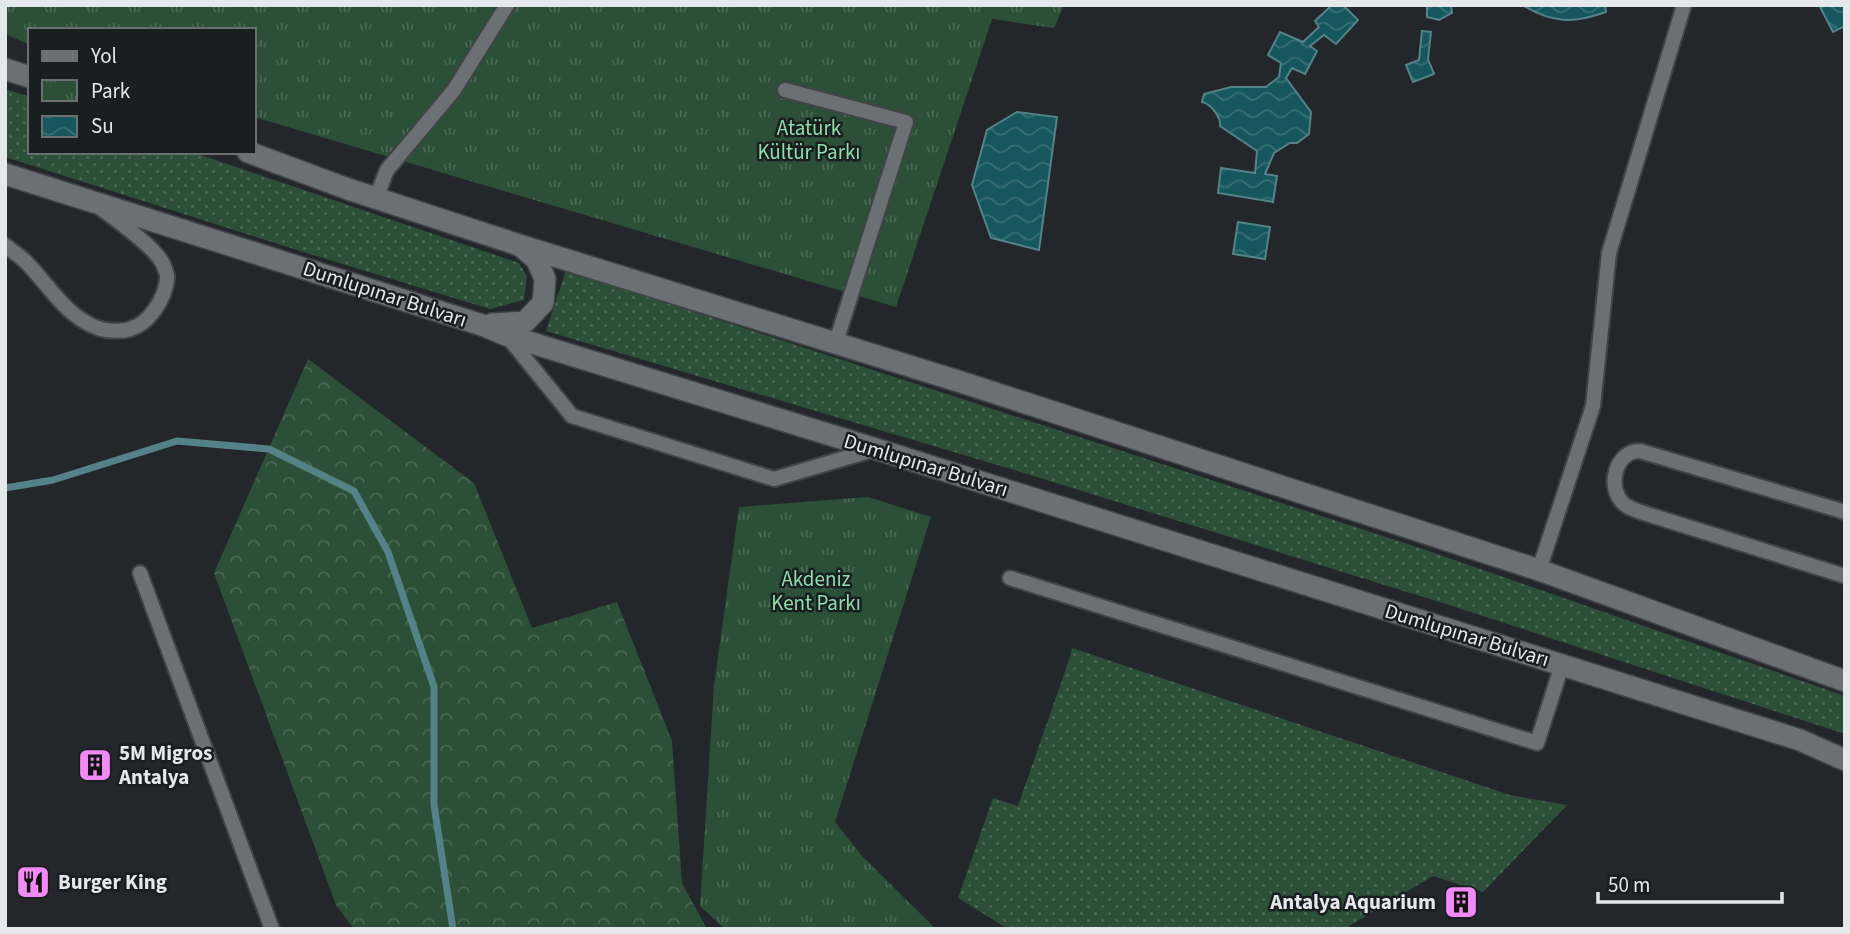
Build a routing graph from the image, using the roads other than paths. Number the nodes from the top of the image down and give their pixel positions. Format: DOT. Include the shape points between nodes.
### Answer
graph roads {
  1 [pos="507,5"];
  2 [pos="1685,5"];
  3 [pos="5,69"];
  4 [pos="28,76"];
  5 [pos="785,90"];
  6 [pos="254,154"];
  7 [pos="5,174"];
  8 [pos="376,198"];
  9 [pos="91,201"];
  10 [pos="5,245"];
  11 [pos="519,245"];
  12 [pos="482,325"];
  13 [pos="506,335"];
  14 [pos="836,342"];
  15 [pos="876,449"];
  16 [pos="1845,512"];
  17 [pos="1539,569"];
  18 [pos="140,573"];
  19 [pos="1845,576"];
  20 [pos="1010,578"];
  21 [pos="1562,665"];
  22 [pos="1845,681"];
  23 [pos="1845,760"];
  24 [pos="272,929"];
  1 -- 8 [label="lane" via="454,90 387,170"];
  2 -- 17 [label="lane" via="1609,253 1593,406"];
  3 -- 4 [label="main road"];
  5 -- 14 [label="lane" via="906,122"];
  6 -- 8 [label="main road"];
  7 -- 9 [label="main road, Dumlupınar Bulvarı"];
  8 -- 11 [label="main road"];
  9 -- 10 [label="lane" via="162,261 168,277 163,295 139,325 129,330 98,328 81,318"];
  9 -- 12 [label="main road, Dumlupınar Bulvarı"];
  11 -- 12 [label="main road" via="537,260 545,279 543,303 525,322"];
  11 -- 14 [label="main road"];
  12 -- 13 [label="main road, Dumlupınar Bulvarı"];
  13 -- 15 [label="main road, Dumlupınar Bulvarı"];
  13 -- 15 [label="lane" via="572,415 774,479"];
  14 -- 17 [label="main road"];
  15 -- 21 [label="main road, Dumlupınar Bulvarı"];
  16 -- 19 [label="lane" via="1640,451 1626,454 1615,474 1617,495 1629,507"];
  17 -- 22 [label="main road"];
  18 -- 24 [label="lane"];
  20 -- 21 [label="lane" via="1537,743"];
  21 -- 23 [label="main road, Dumlupınar Bulvarı" via="1800,740"];
}
